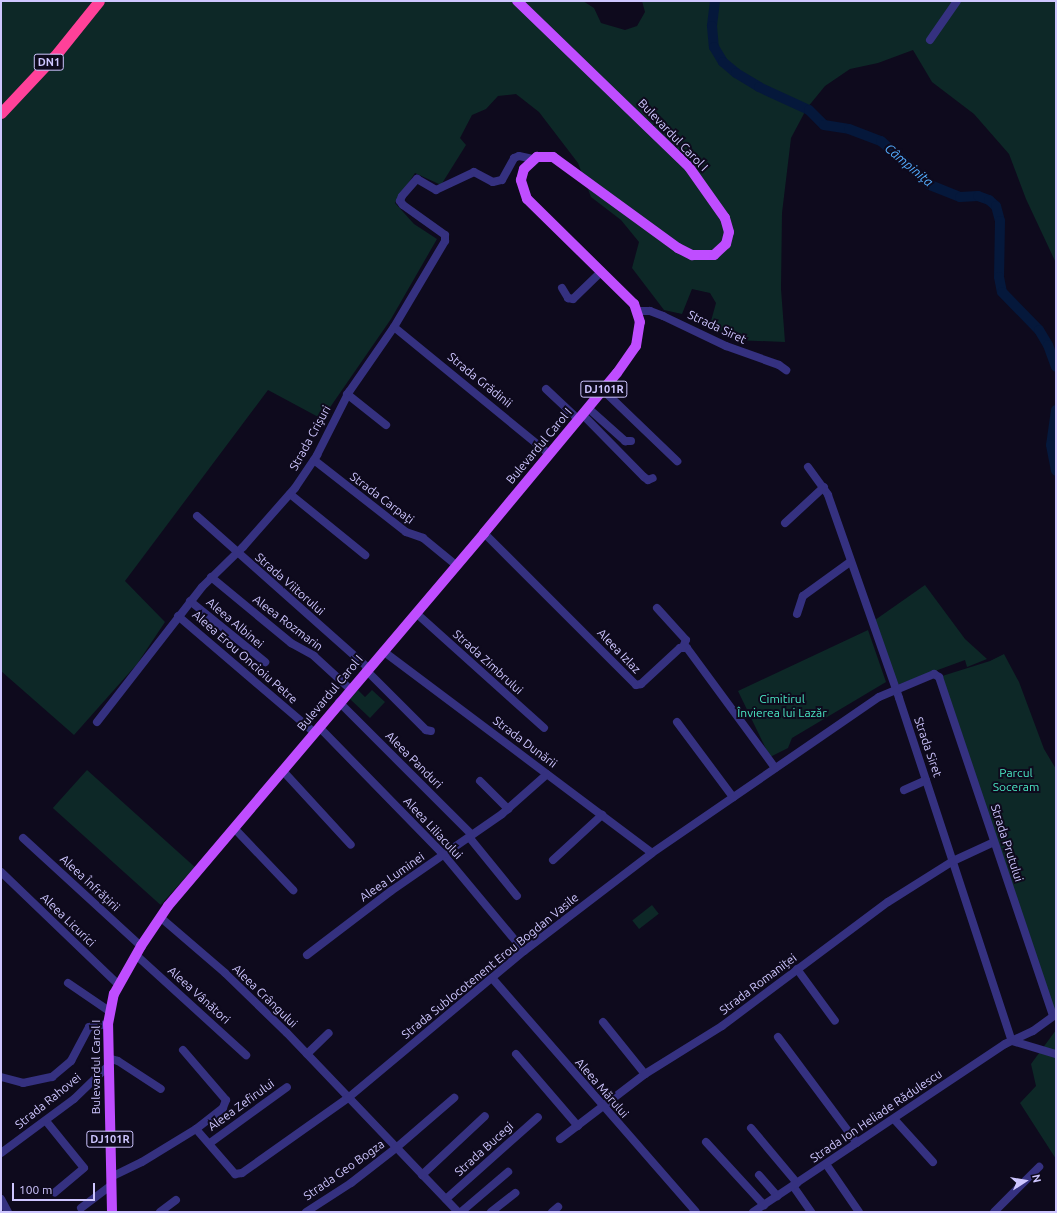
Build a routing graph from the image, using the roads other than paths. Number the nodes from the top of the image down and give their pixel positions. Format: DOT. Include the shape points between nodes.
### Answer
graph roads {
  1 [pos="91,1"];
  2 [pos="99,1"];
  3 [pos="517,1"];
  4 [pos="957,1"];
  5 [pos="930,40"];
  6 [pos="1,104"];
  7 [pos="1,113"];
  8 [pos="533,159"];
  9 [pos="602,271"];
  10 [pos="562,288"];
  11 [pos="638,311"];
  12 [pos="394,327"];
  13 [pos="786,370"];
  14 [pos="546,389"];
  15 [pos="603,390"];
  16 [pos="347,394"];
  17 [pos="583,414"];
  18 [pos="386,425"];
  19 [pos="630,441"];
  20 [pos="549,454"];
  21 [pos="314,460"];
  22 [pos="677,461"];
  23 [pos="808,467"];
  24 [pos="653,478"];
  25 [pos="824,487"];
  26 [pos="290,494"];
  27 [pos="197,516"];
  28 [pos="785,523"];
  29 [pos="484,533"];
  30 [pos="236,553"];
  31 [pos="365,555"];
  32 [pos="850,562"];
  33 [pos="456,565"];
  34 [pos="211,577"];
  35 [pos="190,601"];
  36 [pos="657,608"];
  37 [pos="416,613"];
  38 [pos="796,614"];
  39 [pos="178,616"];
  40 [pos="683,647"];
  41 [pos="383,651"];
  42 [pos="265,662"];
  43 [pos="367,669"];
  44 [pos="350,689"];
  45 [pos="896,689"];
  46 [pos="339,702"];
  47 [pos="97,722"];
  48 [pos="677,722"];
  49 [pos="544,728"];
  50 [pos="317,730"];
  51 [pos="431,730"];
  52 [pos="775,768"];
  53 [pos="282,771"];
  54 [pos="547,774"];
  55 [pos="926,780"];
  56 [pos="480,781"];
  57 [pos="904,790"];
  58 [pos="733,797"];
  59 [pos="508,809"];
  60 [pos="602,815"];
  61 [pos="234,828"];
  62 [pos="470,836"];
  63 [pos="23,838"];
  64 [pos="994,842"];
  65 [pos="351,845"];
  66 [pos="652,853"];
  67 [pos="444,855"];
  68 [pos="553,860"];
  69 [pos="953,861"];
  70 [pos="1,872"];
  71 [pos="293,890"];
  72 [pos="517,896"];
  73 [pos="160,917"];
  74 [pos="138,950"];
  75 [pos="524,951"];
  76 [pos="306,955"];
  77 [pos="797,969"];
  78 [pos="492,978"];
  79 [pos="68,983"];
  80 [pos="119,985"];
  81 [pos="109,1011"];
  82 [pos="1055,1015"];
  83 [pos="835,1021"];
  84 [pos="603,1022"];
  85 [pos="108,1024"];
  86 [pos="329,1033"];
  87 [pos="778,1037"];
  88 [pos="1012,1041"];
  89 [pos="183,1050"];
  90 [pos="246,1054"];
  91 [pos="307,1054"];
  92 [pos="516,1054"];
  93 [pos="1056,1054"];
  94 [pos="108,1062"];
  95 [pos="646,1074"];
  96 [pos="1,1077"];
  97 [pos="287,1087"];
  98 [pos="161,1089"];
  99 [pos="348,1098"];
  100 [pos="454,1098"];
  101 [pos="602,1108"];
  102 [pos="485,1116"];
  103 [pos="538,1117"];
  104 [pos="894,1118"];
  105 [pos="46,1121"];
  106 [pos="578,1126"];
  107 [pos="751,1128"];
  108 [pos="196,1129"];
  109 [pos="560,1139"];
  110 [pos="210,1142"];
  111 [pos="706,1142"];
  112 [pos="857,1143"];
  113 [pos="396,1148"];
  114 [pos="1,1153"];
  115 [pos="933,1162"];
  116 [pos="826,1164"];
  117 [pos="1039,1168"];
  118 [pos="508,1172"];
  119 [pos="422,1175"];
  120 [pos="759,1175"];
  121 [pos="111,1181"];
  122 [pos="795,1184"];
  123 [pos="55,1192"];
  124 [pos="515,1193"];
  125 [pos="777,1196"];
  126 [pos="446,1199"];
  127 [pos="1,1200"];
  128 [pos="176,1200"];
  129 [pos="764,1205"];
  130 [pos="82,1208"];
  131 [pos="8,1212"];
  132 [pos="112,1212"];
  133 [pos="160,1212"];
  134 [pos="306,1212"];
  135 [pos="460,1212"];
  136 [pos="491,1212"];
  137 [pos="696,1212"];
  138 [pos="753,1212"];
  139 [pos="811,1212"];
  140 [pos="859,1212"];
  141 [pos="994,1212"];
  1 -- 6 [label="highway, DN1"];
  2 -- 7 [label="highway, DN1" via="58,52"];
  3 -- 8 [label="main road, Bulevardul Carol I" via="689,167 725,218 729,232 726,244 719,253 709,256 698,257 686,252 558,160 547,156"];
  4 -- 5 [label="street"];
  8 -- 9 [label="main road" via="522,174 522,185 527,199"];
  8 -- 12 [label="street, Strada Crișuri" via="526,156 514,158 502,180 497,182 489,182 474,172 436,190 417,180 400,199 403,205 445,235 446,239"];
  9 -- 10 [label="street" via="573,299 568,298"];
  9 -- 11 [label="main road" via="631,299"];
  11 -- 13 [label="street, Strada Siret" via="656,314 726,346 780,365"];
  11 -- 15 [label="main road, Bulevardul Carol I / DJ101R" via="640,328 636,346"];
  12 -- 16 [label="street, Strada Crișuri"];
  12 -- 20 [label="street, Strada Grădinii"];
  14 -- 17 [label="street"];
  15 -- 17 [label="main road, Bulevardul Carol I / DJ101R"];
  15 -- 22 [label="street"];
  16 -- 18 [label="street"];
  16 -- 21 [label="street, Strada Crișuri"];
  17 -- 19 [label="street" via="625,441"];
  17 -- 20 [label="main road, Bulevardul Carol I / DJ101R"];
  17 -- 24 [label="street" via="644,477 648,480"];
  20 -- 29 [label="main road, Bulevardul Carol I / DJ101R"];
  21 -- 26 [label="street, Strada Crișuri"];
  21 -- 33 [label="street, Strada Carpați" via="406,532 424,538"];
  23 -- 25 [label="street, Strada Siret"];
  25 -- 28 [label="street"];
  25 -- 32 [label="street, Strada Siret"];
  26 -- 30 [label="street, Strada Crișuri"];
  26 -- 31 [label="street"];
  27 -- 30 [label="street, Strada Viitorului"];
  29 -- 33 [label="main road, Bulevardul Carol I / DJ101R"];
  29 -- 40 [label="street, Aleea Izlaz" via="636,685"];
  30 -- 34 [label="street, Strada Crișuri"];
  30 -- 43 [label="street, Strada Viitorului"];
  32 -- 38 [label="street" via="803,596"];
  32 -- 45 [label="street, Strada Siret"];
  33 -- 37 [label="main road, Bulevardul Carol I / DJ101R"];
  34 -- 35 [label="street, Strada Crișuri"];
  34 -- 44 [label="street, Aleea Rozmarin" via="291,643 314,656"];
  35 -- 39 [label="street, Strada Crișuri"];
  35 -- 42 [label="street, Aleea Albinei"];
  36 -- 40 [label="street" via="686,640"];
  37 -- 41 [label="main road, Bulevardul Carol I / DJ101R"];
  37 -- 49 [label="street, Strada Zimbrului"];
  39 -- 47 [label="street, Strada Crișuri"];
  39 -- 50 [label="street, Aleea Erou Oncioiu Petre"];
  40 -- 52 [label="street" via="690,650"];
  41 -- 43 [label="main road, Bulevardul Carol I / DJ101R"];
  41 -- 54 [label="street, Strada Dunării"];
  43 -- 44 [label="main road, Bulevardul Carol I / DJ101R"];
  43 -- 51 [label="street, Strada Viitorului" via="426,730"];
  44 -- 46 [label="main road, Bulevardul Carol I / DJ101R"];
  45 -- 52 [label="street, Strada Sublocotenent Erou Bogdan Vasile" via="879,697"];
  45 -- 55 [label="street, Strada Siret"];
  45 -- 64 [label="street, Strada Prutului" via="934,674 939,677"];
  46 -- 50 [label="main road, Bulevardul Carol I / DJ101R"];
  46 -- 62 [label="street, Aleea Panduri"];
  48 -- 58 [label="street"];
  50 -- 53 [label="main road, Bulevardul Carol I / DJ101R"];
  50 -- 67 [label="street, Aleea Liliacului"];
  52 -- 58 [label="street, Strada Sublocotenent Erou Bogdan Vasile"];
  53 -- 61 [label="main road, Bulevardul Carol I / DJ101R"];
  53 -- 65 [label="street"];
  54 -- 59 [label="street, Aleea Luminei"];
  54 -- 60 [label="street, Strada Dunării"];
  55 -- 57 [label="street"];
  55 -- 69 [label="street, Strada Siret"];
  56 -- 59 [label="street"];
  58 -- 66 [label="street, Strada Sublocotenent Erou Bogdan Vasile"];
  59 -- 62 [label="street, Aleea Luminei"];
  60 -- 66 [label="street, Strada Dunării"];
  60 -- 68 [label="street"];
  61 -- 71 [label="street"];
  61 -- 73 [label="main road, Bulevardul Carol I / DJ101R"];
  62 -- 67 [label="street, Aleea Luminei"];
  62 -- 72 [label="street, Aleea Panduri"];
  63 -- 74 [label="street, Aleea Înfrățirii"];
  64 -- 69 [label="street, Strada Romaniței"];
  64 -- 82 [label="street, Strada Prutului"];
  66 -- 75 [label="street, Strada Sublocotenent Erou Bogdan Vasile"];
  67 -- 75 [label="street, Aleea Liliacului"];
  67 -- 76 [label="street, Aleea Luminei" via="396,887"];
  69 -- 77 [label="street, Strada Romaniței" via="888,902"];
  69 -- 88 [label="street, Strada Siret"];
  70 -- 80 [label="street, Aleea Licurici"];
  73 -- 74 [label="main road, Bulevardul Carol I / DJ101R"];
  73 -- 91 [label="street, Aleea Crângului" via="225,973"];
  74 -- 80 [label="main road, Bulevardul Carol I / DJ101R"];
  74 -- 90 [label="street, Aleea Vânători"];
  75 -- 78 [label="street, Strada Sublocotenent Erou Bogdan Vasile"];
  77 -- 83 [label="street"];
  77 -- 95 [label="street, Strada Romaniței" via="722,1026"];
  78 -- 99 [label="street, Strada Sublocotenent Erou Bogdan Vasile"];
  78 -- 101 [label="street, Aleea Mărului"];
  79 -- 81 [label="street"];
  80 -- 81 [label="main road, Bulevardul Carol I / DJ101R"];
  81 -- 85 [label="main road, Bulevardul Carol I / DJ101R"];
  82 -- 88 [label="street, Strada Prutului" via="1033,1031"];
  84 -- 95 [label="street"];
  85 -- 94 [label="main road, Bulevardul Carol I / DJ101R"];
  85 -- 96 [label="street" via="89,1027 71,1061 52,1077 23,1083"];
  86 -- 91 [label="street"];
  87 -- 112 [label="street"];
  88 -- 93 [label="street"];
  88 -- 104 [label="street, Strada Ion Heliade Rădulescu"];
  89 -- 108 [label="street" via="226,1100 223,1108"];
  91 -- 99 [label="street, Aleea Crângului"];
  92 -- 106 [label="street"];
  94 -- 98 [label="street" via="118,1061"];
  94 -- 105 [label="street, Strada Rahovei"];
  94 -- 121 [label="main road, Bulevardul Carol I / DJ101R"];
  95 -- 101 [label="street, Strada Romaniței"];
  97 -- 110 [label="street, Aleea Zefirului"];
  99 -- 110 [label="street, Strada Sublocotenent Erou Bogdan Vasile" via="240,1174 233,1172"];
  99 -- 113 [label="street"];
  100 -- 113 [label="street, Strada Geo Bogza"];
  101 -- 106 [label="street, Strada Romaniței"];
  101 -- 137 [label="street, Aleea Mărului"];
  102 -- 119 [label="street, Strada Bucegi"];
  103 -- 126 [label="street, Strada Bucegi"];
  104 -- 112 [label="street, Strada Ion Heliade Rădulescu"];
  104 -- 115 [label="street"];
  105 -- 114 [label="street, Strada Rahovei"];
  105 -- 123 [label="street" via="84,1168"];
  106 -- 109 [label="street, Strada Romaniței"];
  107 -- 122 [label="street"];
  108 -- 110 [label="street, Strada Sublocotenent Erou Bogdan Vasile"];
  108 -- 121 [label="street"];
  111 -- 129 [label="street"];
  112 -- 116 [label="street, Strada Ion Heliade Rădulescu"];
  113 -- 119 [label="street"];
  113 -- 134 [label="street, Strada Geo Bogza"];
  116 -- 122 [label="street, Strada Ion Heliade Rădulescu"];
  116 -- 140 [label="street"];
  117 -- 141 [label="street"];
  118 -- 135 [label="street"];
  119 -- 126 [label="street"];
  120 -- 125 [label="street"];
  121 -- 130 [label="street"];
  121 -- 132 [label="main road, Bulevardul Carol I / DJ101R"];
  122 -- 125 [label="street, Strada Ion Heliade Rădulescu"];
  122 -- 139 [label="street"];
  124 -- 136 [label="street"];
  125 -- 129 [label="street, Strada Ion Heliade Rădulescu"];
  126 -- 135 [label="street"];
  127 -- 131 [label="street"];
  128 -- 133 [label="street"];
  129 -- 138 [label="street, Strada Ion Heliade Rădulescu"];
}
